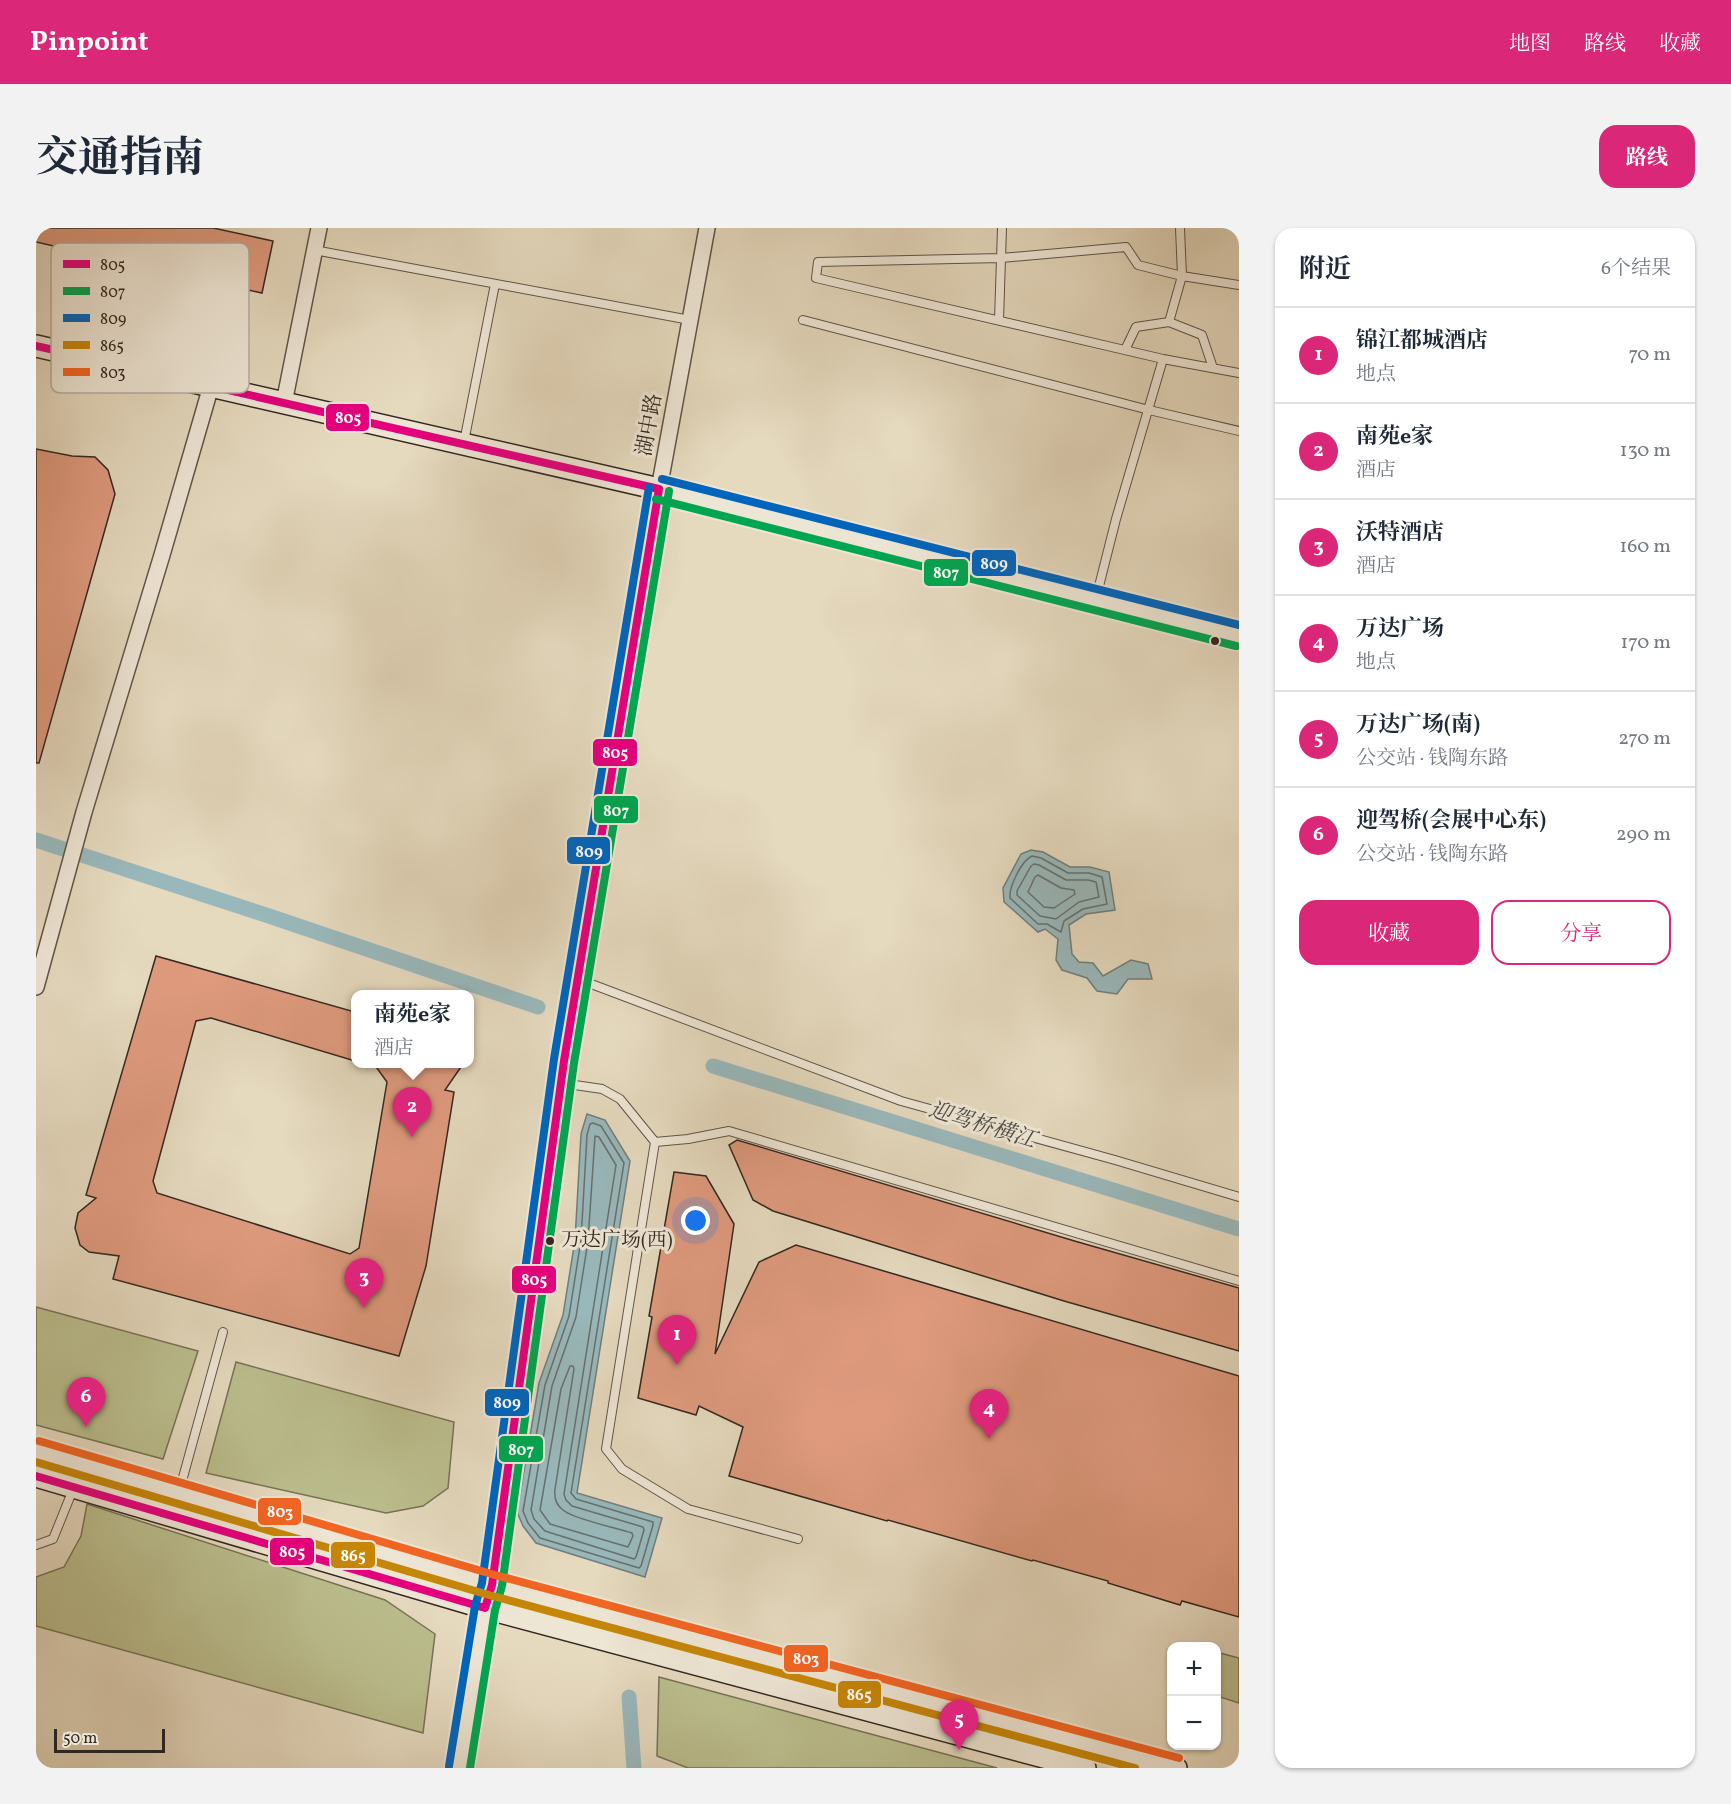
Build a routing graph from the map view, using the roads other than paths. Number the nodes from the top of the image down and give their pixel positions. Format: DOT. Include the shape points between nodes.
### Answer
graph roads {
  1 [pos="319,228"];
  2 [pos="707,228"];
  3 [pos="1002,228"];
  4 [pos="1180,228"];
  5 [pos="314,250"];
  6 [pos="1001,258"];
  7 [pos="1182,276"];
  8 [pos="495,284"];
  9 [pos="1239,285"];
  10 [pos="690,320"];
  11 [pos="803,320"];
  12 [pos="999,320"];
  13 [pos="1169,322"];
  14 [pos="36,346"];
  15 [pos="51,349"];
  16 [pos="1125,350"];
  17 [pos="1163,359"];
  18 [pos="1213,368"];
  19 [pos="1239,372"];
  20 [pos="209,393"];
  21 [pos="241,393"];
  22 [pos="284,403"];
  23 [pos="1149,410"];
  24 [pos="1239,431"];
  25 [pos="464,444"];
  26 [pos="659,489"];
  27 [pos="1095,600"];
  28 [pos="1239,636"];
  29 [pos="578,979"];
  30 [pos="36,987"];
  31 [pos="561,1083"];
  32 [pos="655,1142"];
  33 [pos="1239,1197"];
  34 [pos="1239,1281"];
  35 [pos="223,1332"];
  36 [pos="36,1451"];
  37 [pos="36,1476"];
  38 [pos="74,1487"];
  39 [pos="179,1493"];
  40 [pos="798,1539"];
  41 [pos="36,1545"];
  42 [pos="492,1586"];
  43 [pos="485,1608"];
  44 [pos="459,1768"];
  45 [pos="1085,1768"];
  46 [pos="1176,1768"];
  1 -- 5 [label="street"];
  2 -- 10 [label="street, 湖中路"];
  3 -- 6 [label="lane"];
  4 -- 7 [label="lane"];
  5 -- 8 [label="lane"];
  5 -- 22 [label="street"];
  6 -- 7 [label="lane" via="1126,247 1138,265"];
  6 -- 12 [label="lane"];
  6 -- 12 [label="lane" via="818,262 816,278"];
  7 -- 9 [label="lane"];
  7 -- 13 [label="lane"];
  8 -- 10 [label="lane"];
  8 -- 25 [label="lane"];
  10 -- 26 [label="street, 湖中路"];
  11 -- 23 [label="lane"];
  12 -- 16 [label="lane"];
  13 -- 16 [label="lane" via="1136,327"];
  13 -- 18 [label="lane" via="1202,335"];
  14 -- 15 [label="street"];
  16 -- 17 [label="lane"];
  17 -- 18 [label="lane"];
  17 -- 23 [label="lane"];
  18 -- 19 [label="lane"];
  20 -- 30 [label="street"];
  21 -- 22 [label="street"];
  22 -- 25 [label="street"];
  23 -- 24 [label="lane"];
  23 -- 27 [label="lane"];
  25 -- 26 [label="street"];
  26 -- 27 [label="street"];
  26 -- 29 [label="street, 湖中路"];
  27 -- 28 [label="street"];
  29 -- 31 [label="street, 湖中路"];
  29 -- 33 [label="lane" via="901,1101"];
  31 -- 32 [label="lane" via="602,1089 620,1099"];
  31 -- 42 [label="street, 湖中路"];
  32 -- 34 [label="lane" via="729,1131"];
  32 -- 40 [label="lane" via="606,1449 622,1469 688,1509"];
  35 -- 39 [label="lane"];
  36 -- 39 [label="street"];
  37 -- 38 [label="street"];
  38 -- 41 [label="lane" via="53,1539"];
  38 -- 43 [label="street"];
  39 -- 42 [label="street"];
  42 -- 43 [label="street, 湖中路"];
  42 -- 46 [label="street"];
  43 -- 44 [label="street, 湖中路"];
  43 -- 45 [label="street"];
}
